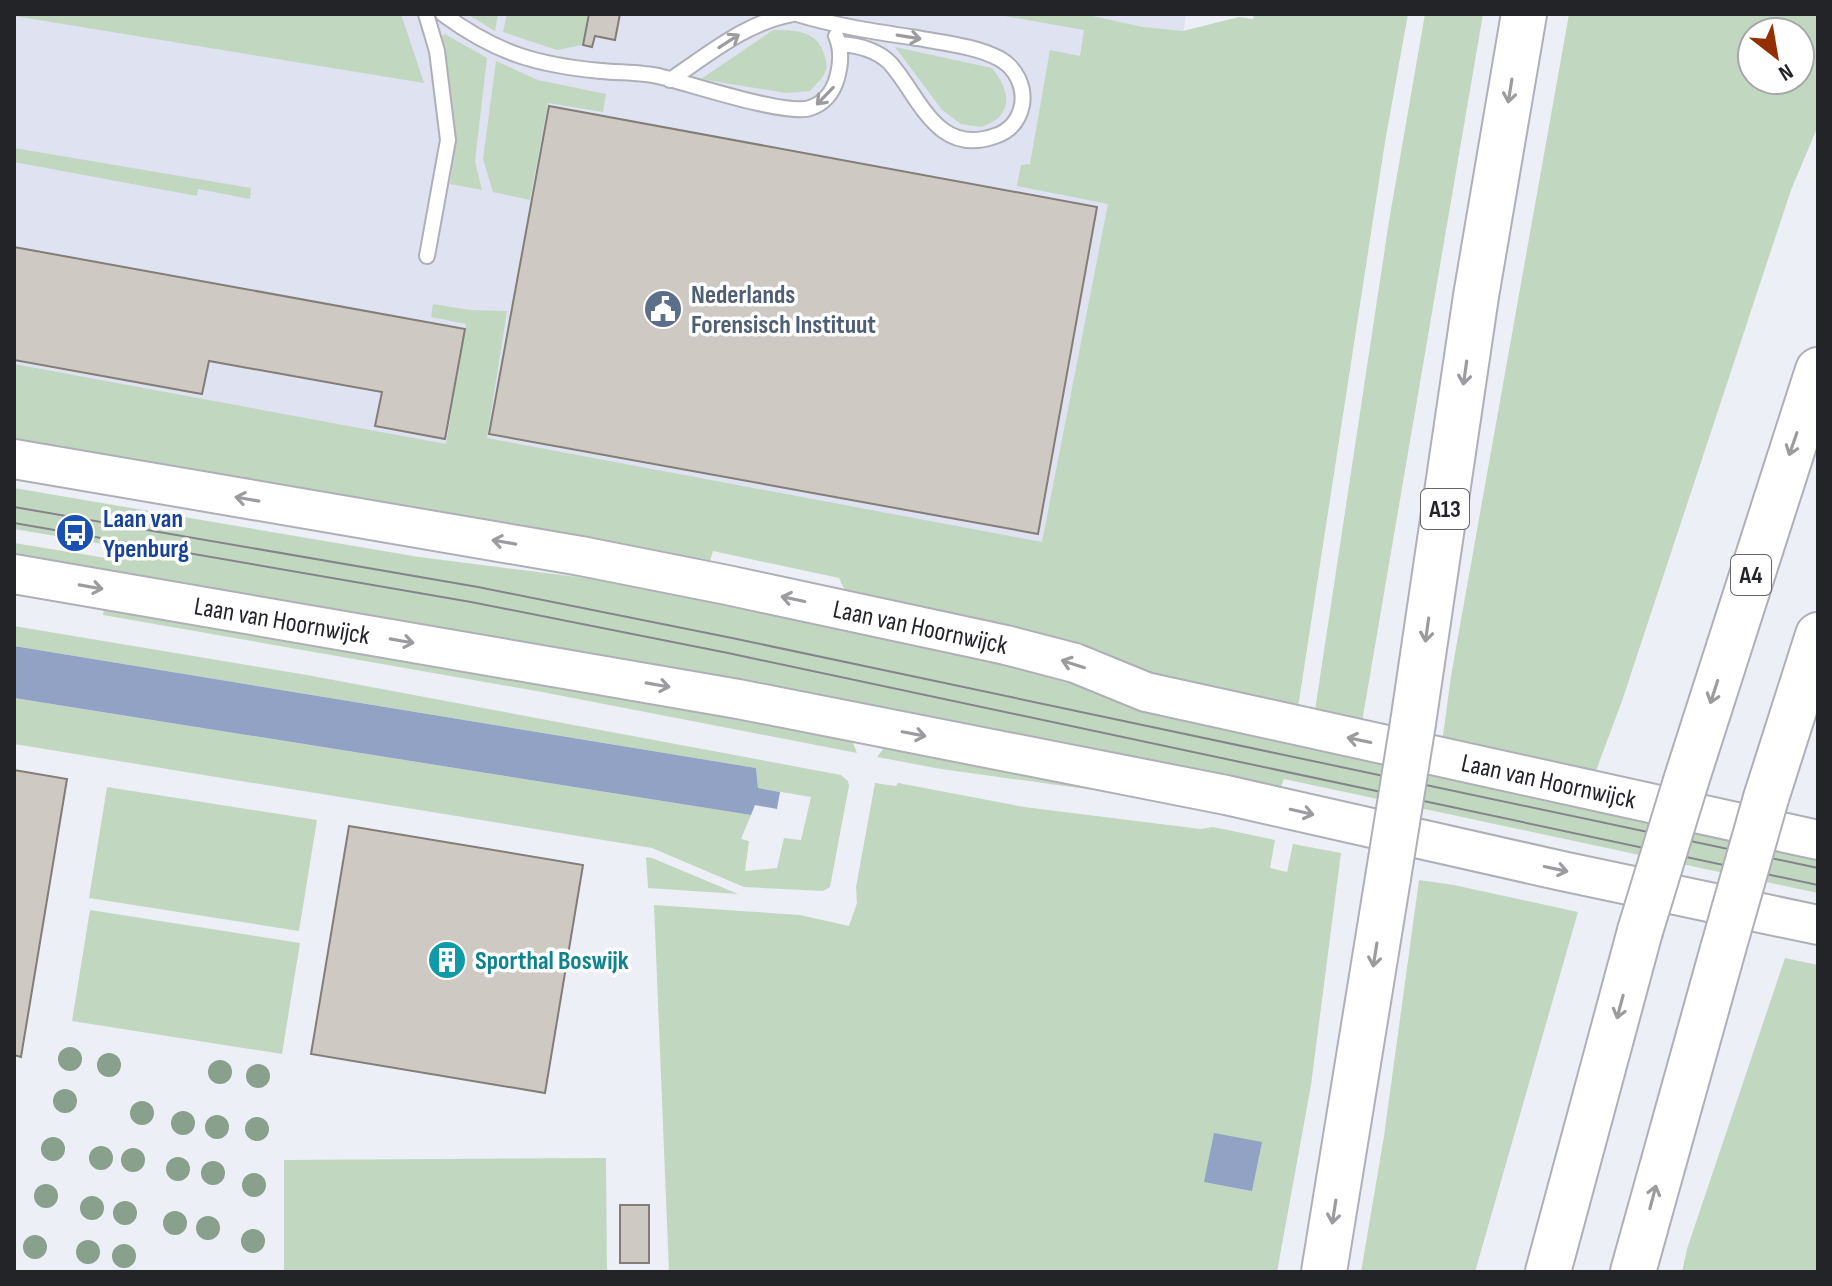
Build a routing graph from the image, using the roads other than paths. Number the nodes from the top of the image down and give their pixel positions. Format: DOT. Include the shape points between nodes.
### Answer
graph roads {
  1 [pos="426,14"];
  2 [pos="443,14"];
  3 [pos="795,14"];
  4 [pos="1524,14"];
  5 [pos="832,24"];
  6 [pos="839,44"];
  7 [pos="670,80"];
  8 [pos="427,256"];
  9 [pos="1818,370"];
  10 [pos="14,459"];
  11 [pos="14,574"];
  12 [pos="1814,651"];
  13 [pos="1818,840"];
  14 [pos="1818,925"];
  15 [pos="1324,1272"];
  16 [pos="1548,1272"];
  17 [pos="1633,1272"];
  1 -- 8 [label="lane" via="437,51 448,140"];
  2 -- 7 [label="lane" via="475,38 508,53 562,68"];
  3 -- 5 [label="lane"];
  7 -- 3 [label="lane, one-way" via="751,26"];
  4 -- 15 [label="highway, A13, one-way, bridge"];
  5 -- 6 [label="lane"];
  5 -- 6 [label="lane, one-way" via="998,57 1022,88 1020,115 997,136 961,138 939,128 890,63 858,45"];
  6 -- 7 [label="lane, one-way" via="835,86 812,108 790,109"];
  9 -- 16 [label="highway, A4, one-way, bridge" via="1640,931"];
  13 -- 10 [label="main road, Laan van Hoornwijck, one-way" via="1146,692 1075,663 1006,645 727,585"];
  11 -- 14 [label="main road, Laan van Hoornwijck, one-way" via="738,699 1226,795"];
  17 -- 12 [label="highway, one-way, bridge" via="1766,798"];
}
